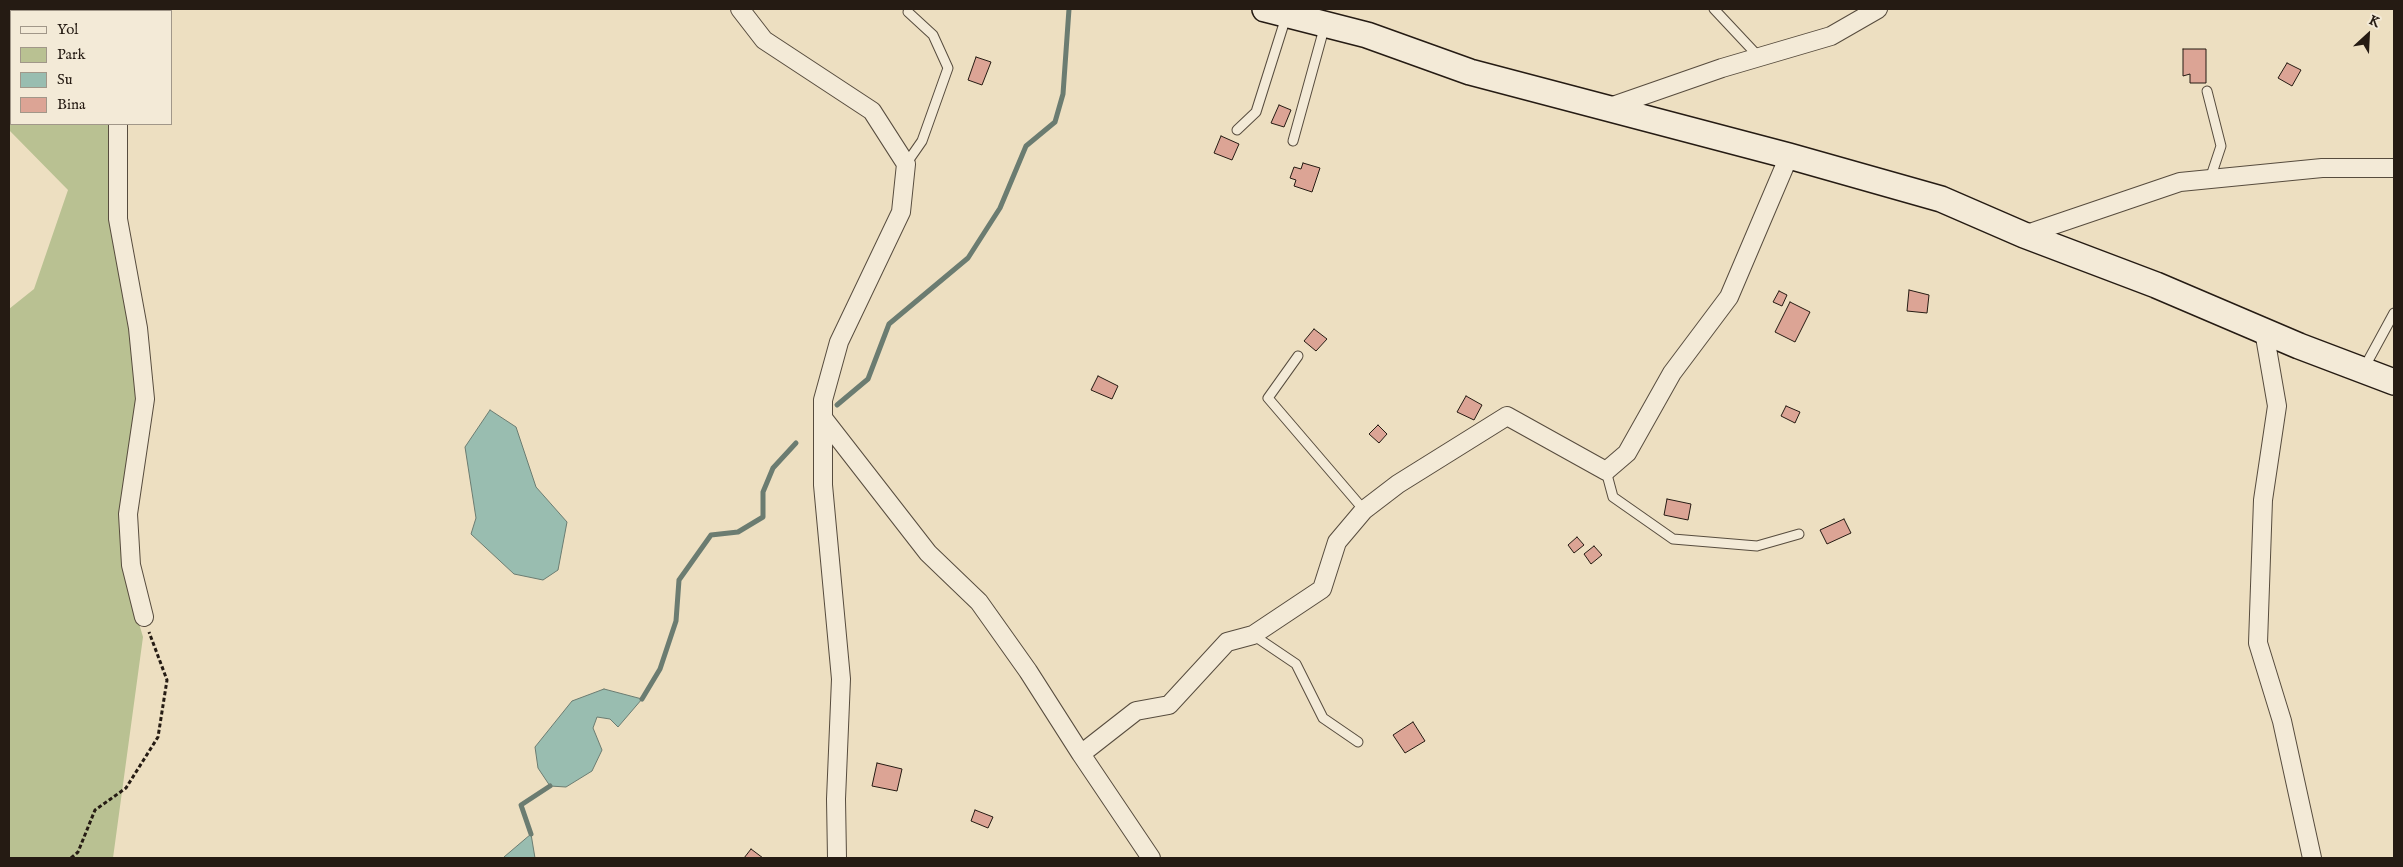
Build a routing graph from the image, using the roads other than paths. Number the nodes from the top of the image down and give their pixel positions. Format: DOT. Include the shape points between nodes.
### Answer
graph roads {
  1 [pos="740,9"];
  2 [pos="1714,9"];
  3 [pos="1878,9"];
  4 [pos="908,12"];
  5 [pos="1287,12"];
  6 [pos="1325,24"];
  7 [pos="1760,57"];
  8 [pos="2207,91"];
  9 [pos="1607,108"];
  10 [pos="118,125"];
  11 [pos="1237,130"];
  12 [pos="1293,141"];
  13 [pos="1790,156"];
  14 [pos="906,164"];
  15 [pos="2394,168"];
  16 [pos="2210,179"];
  17 [pos="2024,235"];
  18 [pos="2394,313"];
  19 [pos="2264,331"];
  20 [pos="1298,356"];
  21 [pos="2363,370"];
  22 [pos="2394,382"];
  23 [pos="824,418"];
  24 [pos="1606,472"];
  25 [pos="1364,510"];
  26 [pos="1799,534"];
  27 [pos="144,617"];
  28 [pos="1253,635"];
  29 [pos="1358,742"];
  30 [pos="1081,754"];
  31 [pos="838,858"];
  32 [pos="1151,858"];
  33 [pos="2312,858"];
  1 -- 14 [label="street" via="764,40 872,111"];
  2 -- 7 [label="lane"];
  3 -- 7 [label="street" via="1831,36"];
  4 -- 14 [label="lane" via="933,35 948,68 922,141"];
  5 -- 6 [label="street"];
  5 -- 11 [label="lane" via="1256,112"];
  6 -- 9 [label="street" via="1367,35 1470,72"];
  6 -- 12 [label="lane"];
  7 -- 9 [label="street"];
  8 -- 16 [label="lane" via="2221,146"];
  9 -- 13 [label="street"];
  10 -- 27 [label="street" via="118,219 138,328 145,399 128,514 131,565"];
  13 -- 17 [label="street" via="1940,200"];
  13 -- 24 [label="street" via="1729,297 1672,373 1628,453"];
  14 -- 23 [label="street" via="901,212 839,342 824,400"];
  15 -- 16 [label="street" via="2322,168"];
  16 -- 17 [label="street" via="2180,182"];
  17 -- 19 [label="street" via="2156,285"];
  18 -- 21 [label="lane"];
  19 -- 21 [label="street"];
  19 -- 33 [label="street" via="2277,406 2263,500 2258,643 2282,721"];
  20 -- 25 [label="lane" via="1268,398"];
  21 -- 22 [label="street"];
  23 -- 30 [label="street" via="928,553 979,602"];
  23 -- 31 [label="street" via="823,486 841,679 836,799"];
  24 -- 25 [label="street" via="1507,416 1398,484"];
  24 -- 26 [label="lane" via="1613,498 1673,538 1757,546"];
  25 -- 28 [label="street" via="1337,542 1322,589"];
  28 -- 29 [label="lane" via="1296,664 1323,718"];
  28 -- 30 [label="street" via="1227,642 1168,705 1136,711"];
  30 -- 32 [label="street"];
}
